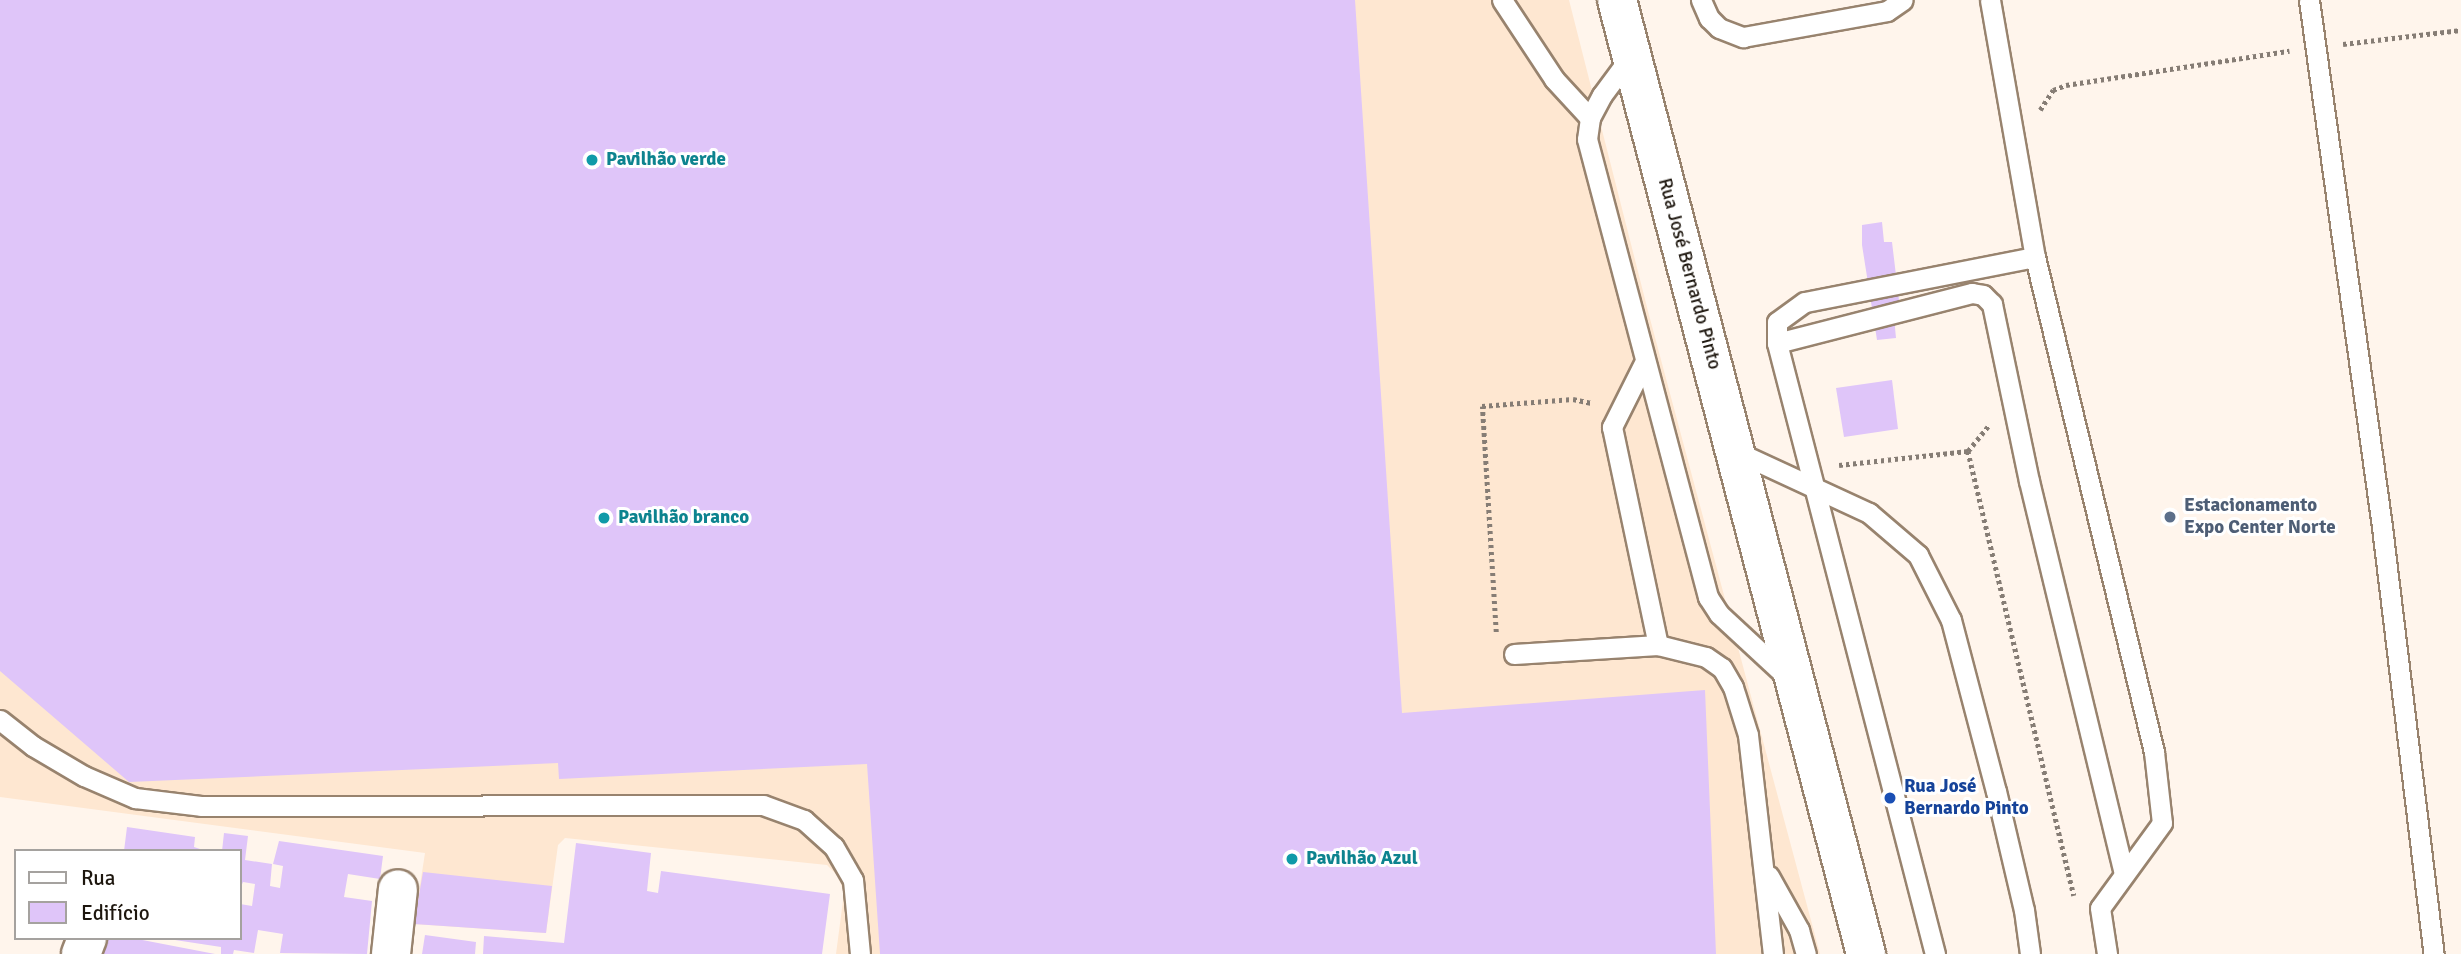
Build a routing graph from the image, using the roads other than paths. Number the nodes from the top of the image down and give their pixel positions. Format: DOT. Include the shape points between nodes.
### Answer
graph roads {
  1 [pos="1502,0"];
  2 [pos="1617,0"];
  3 [pos="1701,0"];
  4 [pos="1903,0"];
  5 [pos="1990,0"];
  6 [pos="2309,0"];
  7 [pos="1631,56"];
  8 [pos="1590,118"];
  9 [pos="2035,257"];
  10 [pos="1777,343"];
  11 [pos="1645,362"];
  12 [pos="1735,451"];
  13 [pos="1814,488"];
  14 [pos="1658,645"];
  15 [pos="1514,654"];
  16 [pos="1794,684"];
  17 [pos="0,720"];
  18 [pos="1763,865"];
  19 [pos="2124,874"];
  20 [pos="398,889"];
  21 [pos="391,954"];
  22 [pos="860,954"];
  23 [pos="1773,954"];
  24 [pos="1806,954"];
  25 [pos="1866,954"];
  26 [pos="1935,954"];
  27 [pos="2029,954"];
  28 [pos="2107,954"];
  29 [pos="2434,954"];
  1 -- 8 [label="lane" via="1554,79"];
  2 -- 7 [label="street, Rua José Bernardo Pinto"];
  3 -- 4 [label="lane" via="1719,29 1743,37 1888,11"];
  5 -- 9 [label="lane"];
  6 -- 29 [label="lane"];
  7 -- 8 [label="lane"];
  7 -- 12 [label="street, Rua José Bernardo Pinto"];
  8 -- 11 [label="lane" via="1587,139"];
  9 -- 10 [label="lane" via="1805,302 1777,322"];
  9 -- 19 [label="lane" via="2154,752 2162,823"];
  10 -- 13 [label="lane"];
  10 -- 19 [label="lane" via="1972,293 1983,295 1992,304"];
  11 -- 14 [label="lane" via="1612,427"];
  11 -- 16 [label="lane" via="1708,597 1719,614"];
  12 -- 13 [label="lane"];
  12 -- 16 [label="street, Rua José Bernardo Pinto"];
  13 -- 26 [label="lane"];
  13 -- 27 [label="lane" via="1869,513 1918,555 1951,620 2000,804"];
  14 -- 15 [label="lane"];
  14 -- 18 [label="lane" via="1706,656 1723,668 1733,687 1748,735"];
  16 -- 25 [label="street, Rua José Bernardo Pinto"];
  17 -- 22 [label="lane" via="33,746 122,793 201,807 763,805 804,820 834,847 853,880"];
  18 -- 23 [label="lane"];
  18 -- 24 [label="lane"];
  19 -- 28 [label="lane" via="2100,908"];
  20 -- 21 [label="street"];
}
